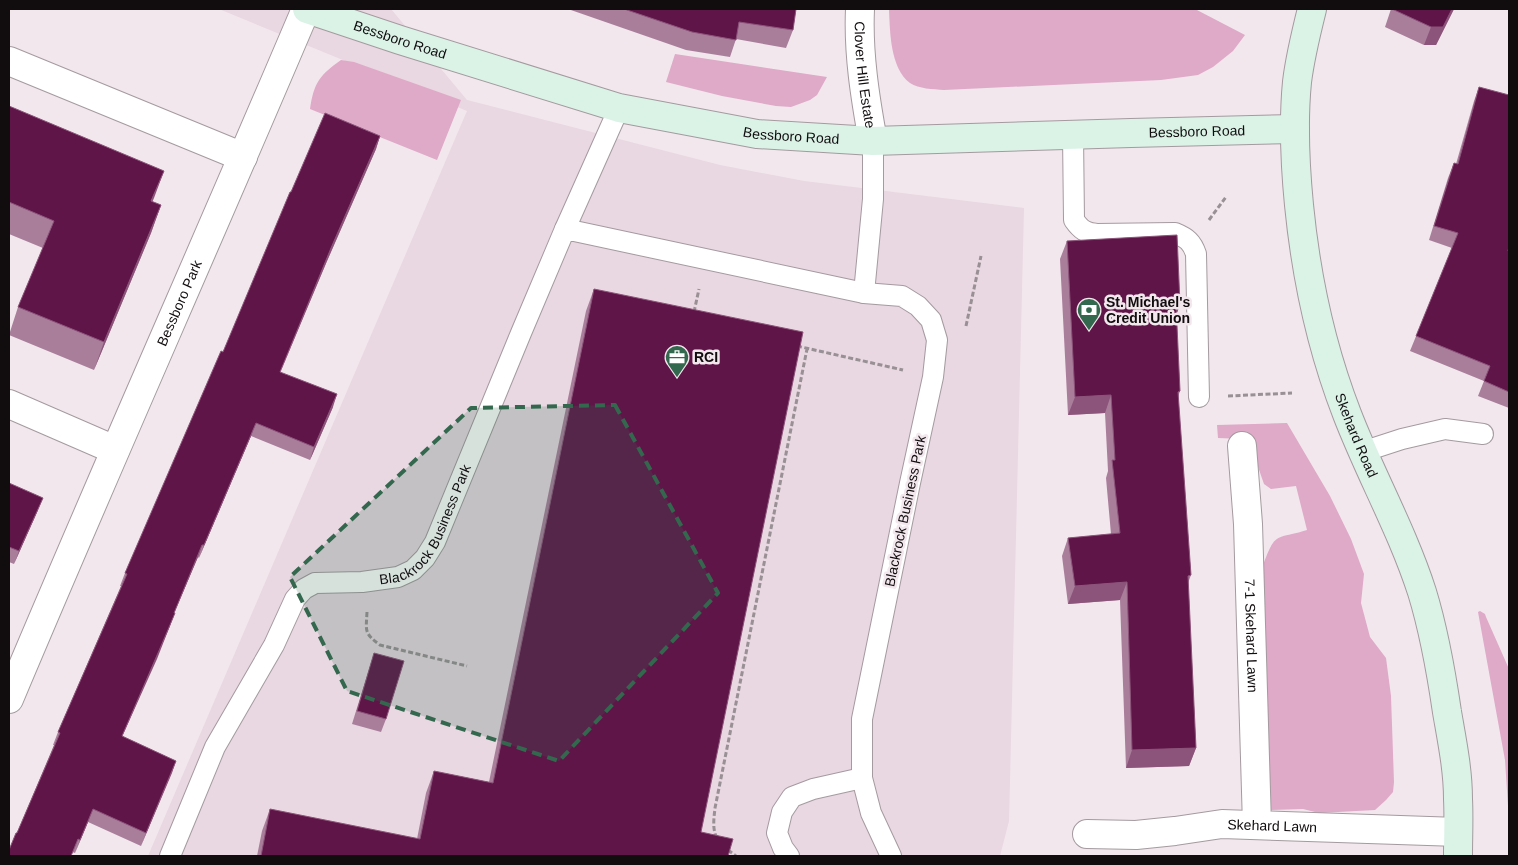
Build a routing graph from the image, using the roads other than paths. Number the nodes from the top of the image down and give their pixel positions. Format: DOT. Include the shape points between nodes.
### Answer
graph roads {
  1 [pos="306,9"];
  2 [pos="860,9"];
  3 [pos="1312,9"];
  4 [pos="9,61"];
  5 [pos="618,108"];
  6 [pos="1294,130"];
  7 [pos="1073,134"];
  8 [pos="873,141"];
  9 [pos="243,156"];
  10 [pos="565,229"];
  11 [pos="864,293"];
  12 [pos="1199,397"];
  13 [pos="9,404"];
  14 [pos="1483,434"];
  15 [pos="1242,446"];
  16 [pos="116,450"];
  17 [pos="1362,452"];
  18 [pos="9,699"];
  19 [pos="862,778"];
  20 [pos="1258,825"];
  21 [pos="1087,834"];
  22 [pos="1458,844"];
  23 [pos="170,856"];
  24 [pos="789,856"];
  25 [pos="891,856"];
  1 -- 5 [label="street, Bessboro Road"];
  1 -- 9 [label="street, Bessboro Park"];
  2 -- 8 [label="street, Clover Hill Estate" via="861,60"];
  3 -- 6 [label="street, Skehard Road" via="1303,42"];
  4 -- 9 [label="street"];
  5 -- 8 [label="street, Bessboro Road" via="757,134"];
  5 -- 10 [label="lane, Blackrock Business Park"];
  6 -- 7 [label="street, Bessboro Road"];
  6 -- 17 [label="street, Skehard Road" via="1301,227 1314,302 1332,374"];
  7 -- 8 [label="street, Bessboro Road"];
  7 -- 12 [label="lane" via="1074,220 1079,227 1087,233 1097,234 1175,233 1192,243 1196,254"];
  8 -- 11 [label="lane" via="873,199"];
  9 -- 16 [label="street, Bessboro Park"];
  10 -- 11 [label="lane, Blackrock Business Park"];
  10 -- 23 [label="lane, Blackrock Business Park" via="435,542 425,558 413,570 398,577 315,583 295,599 274,645 215,747"];
  11 -- 19 [label="lane, Blackrock Business Park" via="902,296 918,306 931,320 937,340 933,377 862,718"];
  13 -- 16 [label="street"];
  14 -- 17 [label="lane" via="1445,429"];
  15 -- 20 [label="street, 7-1 Skehard Lawn" via="1248,524"];
  16 -- 18 [label="street, Bessboro Park"];
  17 -- 22 [label="street, Skehard Road" via="1407,550 1436,646 1458,797"];
  19 -- 24 [label="lane" via="792,797 782,812 777,833"];
  19 -- 25 [label="lane, Blackrock Business Park" via="871,813"];
  20 -- 21 [label="street, Skehard Lawn" via="1222,824 1136,835"];
  20 -- 22 [label="street, Skehard Lawn"];
}
